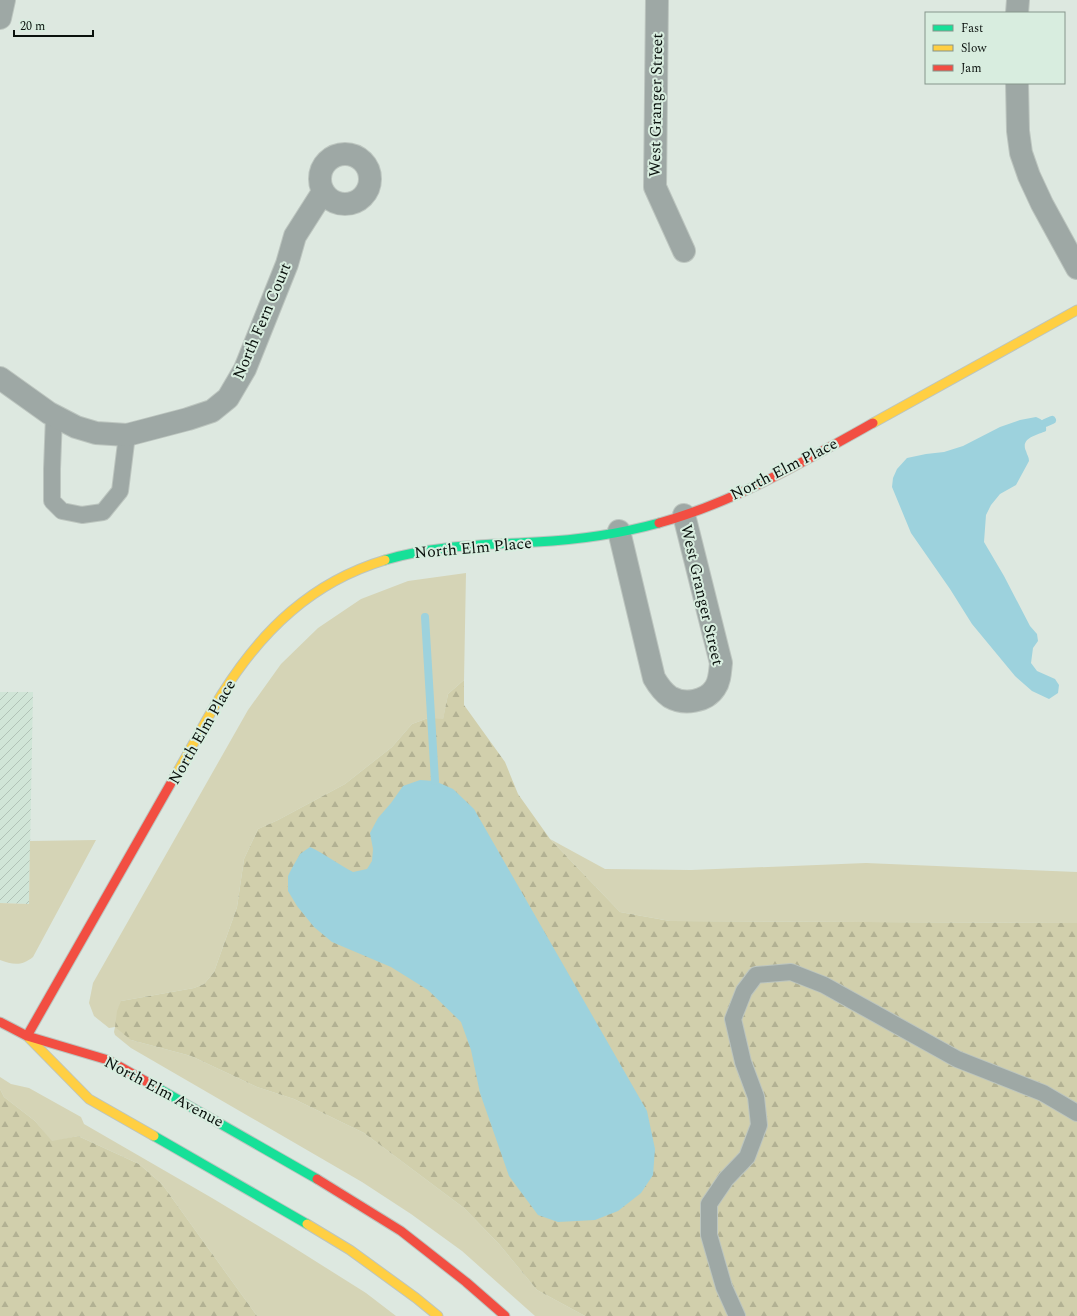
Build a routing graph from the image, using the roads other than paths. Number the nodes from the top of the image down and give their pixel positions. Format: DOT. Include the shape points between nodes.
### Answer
graph roads {
  1 [pos="4,0"];
  2 [pos="657,0"];
  3 [pos="1018,0"];
  4 [pos="1017,12"];
  5 [pos="0,18"];
  6 [pos="1017,84"];
  7 [pos="323,192"];
  8 [pos="684,251"];
  9 [pos="1077,268"];
  10 [pos="1077,310"];
  11 [pos="0,378"];
  12 [pos="54,416"];
  13 [pos="127,435"];
  14 [pos="684,515"];
  15 [pos="619,531"];
  16 [pos="0,1022"];
  17 [pos="27,1036"];
  18 [pos="1077,1113"];
  19 [pos="438,1316"];
  20 [pos="505,1316"];
  21 [pos="737,1316"];
  1 -- 5 [label="street"];
  2 -- 8 [label="street, West Granger Street" via="655,187"];
  3 -- 4 [label="street"];
  6 -- 9 [label="street" via="1021,153 1042,204"];
  7 -- 13 [label="street, North Fern Court" via="295,236 287,264 245,369 228,398 212,411 188,420"];
  10 -- 14 [label="street, North Elm Place" via="799,464 738,494"];
  11 -- 12 [label="street, North Fern Court"];
  12 -- 13 [label="street, North Fern Court" via="96,433"];
  12 -- 13 [label="lane" via="52,501 62,511 82,515 103,512 120,491"];
  14 -- 15 [label="street, North Elm Place"];
  14 -- 15 [label="street, West Granger Street" via="721,664 716,687 696,700 684,701 670,696 654,678"];
  15 -- 17 [label="street, North Elm Place" via="549,541 448,547 410,553 341,577 318,590 292,610 266,635 222,694"];
  16 -- 17 [label="street"];
  17 -- 19 [label="street" via="89,1100 350,1250"];
  17 -- 20 [label="street, North Elm Avenue" via="108,1060 326,1184 401,1231"];
  18 -- 21 [label="lane" via="1043,1093 957,1059 824,986 791,972 756,975 744,991 733,1019 743,1062 756,1096 759,1125 748,1157 726,1179 709,1204 709,1235 724,1287"];
}
